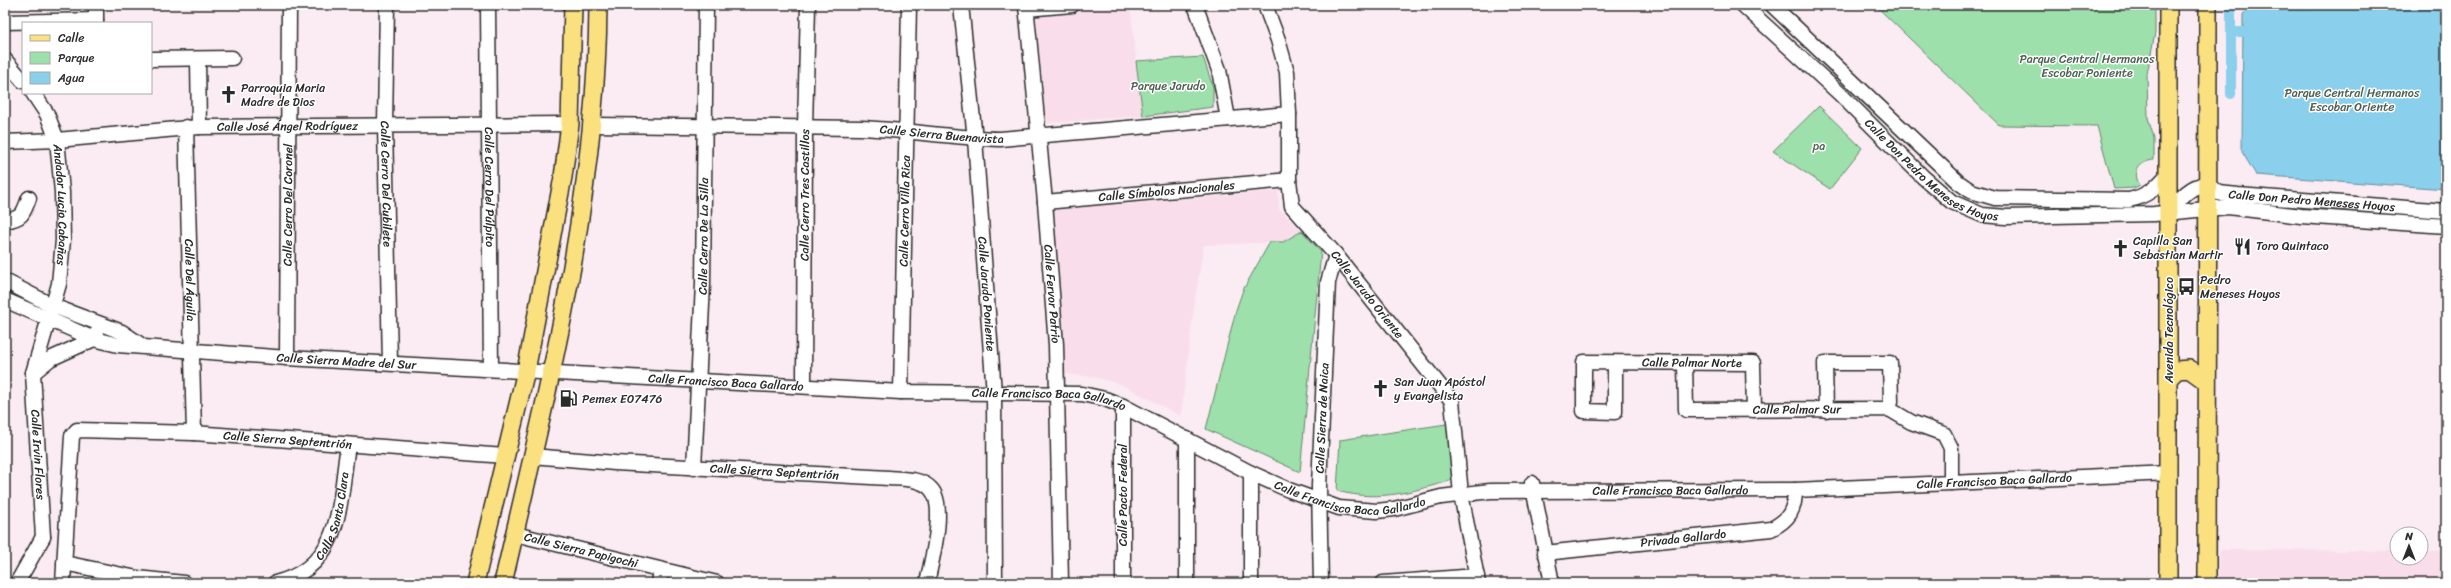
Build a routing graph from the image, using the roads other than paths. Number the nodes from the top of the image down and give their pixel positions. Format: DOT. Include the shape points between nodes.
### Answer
graph roads {
  1 [pos="96,5"];
  2 [pos="289,5"];
  3 [pos="387,5"];
  4 [pos="488,5"];
  5 [pos="573,5"];
  6 [pos="598,5"];
  7 [pos="706,5"];
  8 [pos="808,5"];
  9 [pos="909,5"];
  10 [pos="961,5"];
  11 [pos="1072,5"];
  12 [pos="1195,5"];
  13 [pos="1265,5"];
  14 [pos="1772,5"];
  15 [pos="2168,5"];
  16 [pos="2208,5"];
  17 [pos="1026,7"];
  18 [pos="1752,8"];
  19 [pos="5,22"];
  20 [pos="96,22"];
  21 [pos="232,58"];
  22 [pos="152,59"];
  23 [pos="198,59"];
  24 [pos="5,60"];
  25 [pos="22,80"];
  26 [pos="34,94"];
  27 [pos="1290,114"];
  28 [pos="1228,119"];
  29 [pos="488,124"];
  30 [pos="570,124"];
  31 [pos="385,125"];
  32 [pos="593,125"];
  33 [pos="289,126"];
  34 [pos="193,127"];
  35 [pos="704,127"];
  36 [pos="805,127"];
  37 [pos="905,130"];
  38 [pos="1039,136"];
  39 [pos="975,139"];
  40 [pos="56,140"];
  41 [pos="5,142"];
  42 [pos="2169,172"];
  43 [pos="1289,180"];
  44 [pos="2207,184"];
  45 [pos="29,198"];
  46 [pos="1045,202"];
  47 [pos="2387,207"];
  48 [pos="2207,209"];
  49 [pos="2446,211"];
  50 [pos="2169,212"];
  51 [pos="11,220"];
  52 [pos="2386,222"];
  53 [pos="2446,226"];
  54 [pos="1336,255"];
  55 [pos="5,281"];
  56 [pos="5,300"];
  57 [pos="53,306"];
  58 [pos="47,320"];
  59 [pos="100,324"];
  60 [pos="94,339"];
  61 [pos="141,345"];
  62 [pos="192,351"];
  63 [pos="287,358"];
  64 [pos="390,363"];
  65 [pos="1615,363"];
  66 [pos="1685,364"];
  67 [pos="491,368"];
  68 [pos="526,371"];
  69 [pos="551,372"];
  70 [pos="33,373"];
  71 [pos="2169,378"];
  72 [pos="699,380"];
  73 [pos="2207,382"];
  74 [pos="804,386"];
  75 [pos="901,392"];
  76 [pos="1058,392"];
  77 [pos="994,393"];
  78 [pos="1123,406"];
  79 [pos="1889,408"];
  80 [pos="1754,410"];
  81 [pos="1826,410"];
  82 [pos="194,433"];
  83 [pos="1187,439"];
  84 [pos="348,445"];
  85 [pos="506,456"];
  86 [pos="532,456"];
  87 [pos="694,468"];
  88 [pos="1252,473"];
  89 [pos="2169,473"];
  90 [pos="1947,483"];
  91 [pos="1533,486"];
  92 [pos="1795,490"];
  93 [pos="1461,494"];
  94 [pos="1319,502"];
  95 [pos="515,534"];
  96 [pos="43,537"];
  97 [pos="66,538"];
  98 [pos="1546,553"];
  99 [pos="64,563"];
  100 [pos="660,576"];
  101 [pos="1478,579"];
  102 [pos="137,581"];
  103 [pos="17,583"];
  104 [pos="63,583"];
  105 [pos="184,583"];
  106 [pos="275,583"];
  107 [pos="475,583"];
  108 [pos="503,583"];
  109 [pos="717,583"];
  110 [pos="927,583"];
  111 [pos="992,583"];
  112 [pos="1061,583"];
  113 [pos="1123,583"];
  114 [pos="1187,583"];
  115 [pos="1251,583"];
  116 [pos="1321,583"];
  117 [pos="1382,583"];
  118 [pos="1552,583"];
  119 [pos="2168,583"];
  120 [pos="2207,583"];
  1 -- 20 [label="street"];
  2 -- 33 [label="street, Calle Cerro Del Coronel"];
  3 -- 31 [label="street, Calle Cerro Del Cubilete"];
  4 -- 29 [label="street, Calle Cerro Del Púlpito"];
  5 -- 30 [label="main road"];
  6 -- 32 [label="main road"];
  7 -- 35 [label="street, Calle Cerro De La Silla"];
  8 -- 36 [label="street, Calle Cerro Tres Castillos"];
  9 -- 37 [label="street, Calle Cerro Villa Rica"];
  10 -- 39 [label="street, Calle Jarudo Poniente"];
  11 -- 17 [label="street"];
  12 -- 28 [label="street" via="1219,70"];
  13 -- 27 [label="street, Calle Jarudo Oriente" via="1284,57"];
  14 -- 42 [label="street, Calle Don Pedro Meneses Hoyos" via="1958,182 1971,191 2007,199 2130,200 2143,197 2158,186"];
  15 -- 42 [label="main road, Avenida Tecnológico"];
  16 -- 44 [label="main road"];
  17 -- 38 [label="street, Calle Fervor Patrio"];
  18 -- 50 [label="street, Calle Don Pedro Meneses Hoyos" via="1923,177 1952,202 1968,210 2006,217"];
  19 -- 20 [label="street"];
  21 -- 23 [label="street"];
  22 -- 23 [label="street"];
  23 -- 34 [label="street, Calle Del Águila"];
  24 -- 25 [label="street"];
  26 -- 40 [label="street, Andador Lucio Cabañas" via="47,114"];
  27 -- 28 [label="street, Calle Sierra Buenavista"];
  27 -- 43 [label="street, Calle Jarudo Oriente"];
  28 -- 38 [label="street, Calle Sierra Buenavista"];
  29 -- 30 [label="street, Calle José Ángel Rodríguez"];
  29 -- 31 [label="street, Calle José Ángel Rodríguez"];
  29 -- 67 [label="street, Calle Cerro Del Púlpito"];
  30 -- 68 [label="main road" via="553,238"];
  31 -- 33 [label="street, Calle José Ángel Rodríguez"];
  31 -- 64 [label="street, Calle Cerro Del Cubilete"];
  32 -- 35 [label="street, Calle Sierra Buenavista"];
  32 -- 69 [label="main road" via="584,199"];
  33 -- 34 [label="street, Calle José Ángel Rodríguez"];
  33 -- 63 [label="street, Calle Cerro Del Coronel"];
  34 -- 40 [label="street, Calle José Ángel Rodríguez"];
  34 -- 62 [label="street, Calle Del Águila"];
  35 -- 36 [label="street, Calle Sierra Buenavista"];
  35 -- 72 [label="street, Calle Cerro De La Silla"];
  36 -- 37 [label="street, Calle Sierra Buenavista"];
  36 -- 74 [label="street, Calle Cerro Tres Castillos"];
  37 -- 39 [label="street, Calle Sierra Buenavista"];
  37 -- 75 [label="street, Calle Cerro Villa Rica"];
  38 -- 39 [label="street, Calle Sierra Buenavista"];
  38 -- 46 [label="street, Calle Fervor Patrio"];
  39 -- 77 [label="street, Calle Jarudo Poniente"];
  40 -- 41 [label="street, Calle José Ángel Rodríguez"];
  40 -- 57 [label="street, Andador Lucio Cabañas" via="62,192 63,262"];
  42 -- 50 [label="main road, Avenida Tecnológico"];
  43 -- 46 [label="street, Calle Símbolos Nacionales"];
  43 -- 54 [label="street, Calle Jarudo Oriente" via="1292,206"];
  44 -- 47 [label="street, Calle Don Pedro Meneses Hoyos" via="2218,192 2238,195"];
  44 -- 48 [label="main road"];
  44 -- 50 [label="street" via="2199,184 2193,188"];
  45 -- 51 [label="street" via="24,212"];
  46 -- 76 [label="street, Calle Fervor Patrio"];
  47 -- 49 [label="street, Calle Don Pedro Meneses Hoyos"];
  47 -- 52 [label="street"];
  48 -- 50 [label="street, Calle Don Pedro Meneses Hoyos"];
  48 -- 52 [label="street, Calle Don Pedro Meneses Hoyos" via="2228,207 2301,216"];
  48 -- 73 [label="main road"];
  50 -- 71 [label="main road, Avenida Tecnológico"];
  52 -- 53 [label="street, Calle Don Pedro Meneses Hoyos"];
  54 -- 93 [label="street, Calle Jarudo Oriente" via="1452,401"];
  54 -- 94 [label="street, Calle Sierra de Naica" via="1328,282"];
  55 -- 57 [label="street, Calle Sierra Madre del Sur"];
  56 -- 58 [label="street, Calle Sierra Madre del Sur"];
  57 -- 58 [label="street, Andador Lucio Cabañas"];
  57 -- 59 [label="street, Calle Sierra Madre del Sur"];
  58 -- 60 [label="street, Calle Sierra Madre del Sur"];
  58 -- 70 [label="street, Calle Irvin Flores"];
  59 -- 60 [label="street"];
  59 -- 61 [label="street, Calle Sierra Madre del Sur" via="122,332"];
  60 -- 61 [label="street, Calle Sierra Madre del Sur" via="118,345"];
  60 -- 70 [label="street" via="50,359"];
  61 -- 62 [label="street, Calle Sierra Madre del Sur"];
  62 -- 63 [label="street, Calle Sierra Madre del Sur"];
  62 -- 82 [label="street, Calle Del Águila"];
  63 -- 64 [label="street, Calle Sierra Madre del Sur"];
  64 -- 67 [label="street, Calle Sierra Madre del Sur"];
  65 -- 65 [label="street, Calle Palmar Norte" via="1615,412 1584,412 1584,362"];
  65 -- 66 [label="street, Calle Palmar Norte"];
  66 -- 80 [label="street, Calle Palmar Sur" via="1686,410"];
  66 -- 80 [label="street, Calle Palmar Norte" via="1753,363"];
  67 -- 68 [label="street, Calle Sierra Madre del Sur"];
  68 -- 69 [label="street, Calle Sierra Madre del Sur"];
  68 -- 85 [label="main road"];
  69 -- 72 [label="street, Calle Francisco Baca Gallardo"];
  69 -- 86 [label="main road"];
  70 -- 96 [label="street, Calle Irvin Flores"];
  71 -- 73 [label="main road" via="2177,370 2189,368"];
  71 -- 89 [label="main road, Avenida Tecnológico"];
  72 -- 74 [label="street, Calle Francisco Baca Gallardo"];
  72 -- 87 [label="street, Calle Cerro De La Silla"];
  73 -- 120 [label="main road"];
  74 -- 75 [label="street, Calle Francisco Baca Gallardo"];
  75 -- 77 [label="street, Calle Francisco Baca Gallardo"];
  76 -- 77 [label="street, Calle Francisco Baca Gallardo"];
  76 -- 78 [label="street, Calle Francisco Baca Gallardo" via="1105,398"];
  76 -- 112 [label="street, Calle Fervor Patrio"];
  77 -- 111 [label="street, Calle Jarudo Poniente"];
  78 -- 83 [label="street, Calle Francisco Baca Gallardo"];
  78 -- 113 [label="street, Calle Pacto Federal"];
  79 -- 81 [label="street, Calle Palmar Sur"];
  79 -- 81 [label="street" via="1890,363 1825,363"];
  79 -- 90 [label="street" via="1910,422 1940,432 1947,438 1950,448"];
  80 -- 81 [label="street, Calle Palmar Sur"];
  82 -- 84 [label="street, Calle Sierra Septentrión"];
  82 -- 97 [label="street, Calle Sierra Septentrión" via="81,429 72,436"];
  83 -- 88 [label="street, Calle Francisco Baca Gallardo"];
  83 -- 114 [label="street"];
  84 -- 85 [label="street, Calle Sierra Septentrión"];
  84 -- 106 [label="street, Calle Santa Clara" via="329,546 310,567 287,580"];
  85 -- 107 [label="main road"];
  86 -- 87 [label="street, Calle Sierra Septentrión"];
  86 -- 95 [label="main road"];
  87 -- 110 [label="street, Calle Sierra Septentrión" via="921,482 931,489 936,500 937,531"];
  88 -- 94 [label="street, Calle Francisco Baca Gallardo"];
  88 -- 115 [label="street"];
  89 -- 90 [label="street, Calle Francisco Baca Gallardo"];
  89 -- 119 [label="main road, Avenida Tecnológico"];
  90 -- 92 [label="street, Calle Francisco Baca Gallardo"];
  91 -- 92 [label="street, Calle Francisco Baca Gallardo"];
  91 -- 93 [label="street, Calle Francisco Baca Gallardo"];
  91 -- 98 [label="street"];
  92 -- 98 [label="street, Privada Gallardo" via="1795,506 1785,520 1771,529"];
  93 -- 94 [label="street, Calle Francisco Baca Gallardo" via="1377,511 1339,508"];
  93 -- 101 [label="street, Calle Jarudo Oriente"];
  94 -- 116 [label="street, Calle Sierra de Naica"];
  95 -- 100 [label="street, Calle Sierra Papigochi"];
  95 -- 108 [label="main road"];
  96 -- 97 [label="street"];
  96 -- 103 [label="street"];
  97 -- 99 [label="street"];
  98 -- 118 [label="street"];
  99 -- 102 [label="street"];
  99 -- 104 [label="street"];
  100 -- 109 [label="street, Calle Sierra Papigochi"];
  101 -- 117 [label="street"];
  102 -- 105 [label="street"];
}
